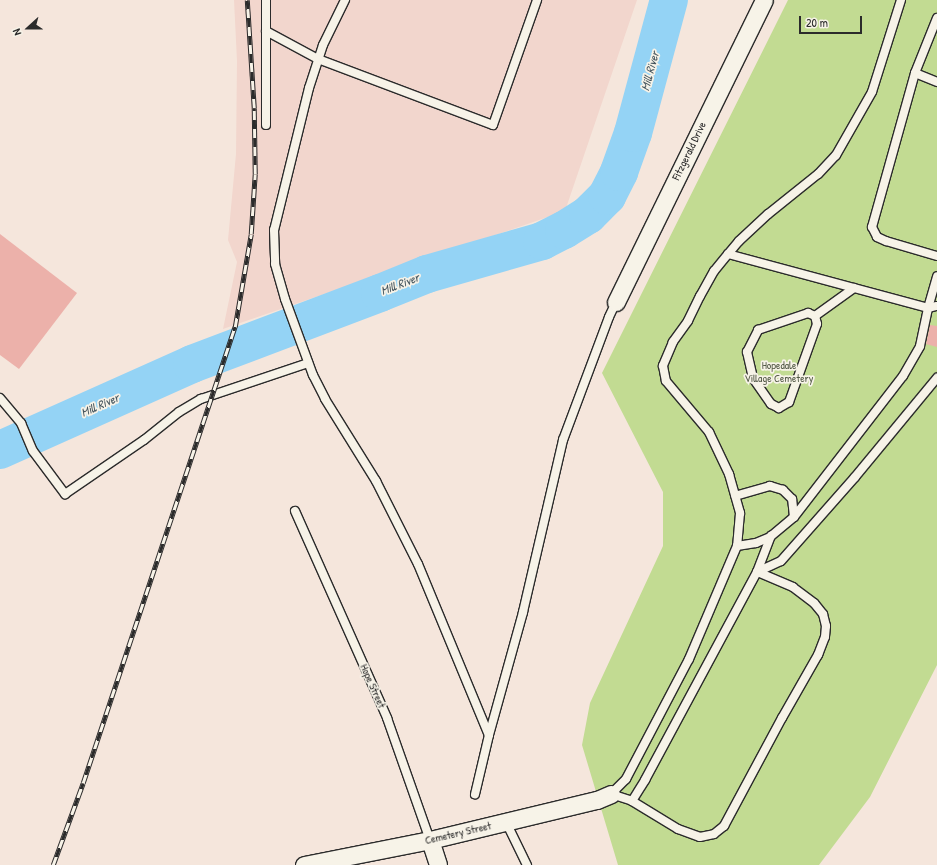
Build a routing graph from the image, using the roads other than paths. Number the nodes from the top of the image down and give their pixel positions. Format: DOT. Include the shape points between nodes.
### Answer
graph roads {
  1 [pos="266,0"];
  2 [pos="346,0"];
  3 [pos="537,0"];
  4 [pos="764,0"];
  5 [pos="900,0"];
  6 [pos="937,18"];
  7 [pos="266,31"];
  8 [pos="318,59"];
  9 [pos="915,73"];
  10 [pos="937,82"];
  11 [pos="266,125"];
  12 [pos="728,254"];
  13 [pos="937,256"];
  14 [pos="937,276"];
  15 [pos="854,288"];
  16 [pos="616,302"];
  17 [pos="937,306"];
  18 [pos="928,308"];
  19 [pos="815,316"];
  20 [pos="306,359"];
  21 [pos="937,378"];
  22 [pos="0,398"];
  23 [pos="735,496"];
  24 [pos="296,511"];
  25 [pos="794,517"];
  26 [pos="770,536"];
  27 [pos="737,546"];
  28 [pos="757,572"];
  29 [pos="489,735"];
  30 [pos="475,794"];
  31 [pos="611,794"];
  32 [pos="632,801"];
  33 [pos="506,822"];
  34 [pos="430,840"];
  35 [pos="304,865"];
  36 [pos="438,865"];
  37 [pos="527,865"];
  1 -- 7 [label="lane"];
  2 -- 8 [label="lane"];
  3 -- 8 [label="lane" via="493,125"];
  4 -- 16 [label="street, Fitzgerald Drive"];
  5 -- 12 [label="lane" via="872,92 836,154 818,174 768,214"];
  6 -- 9 [label="lane"];
  7 -- 8 [label="lane"];
  7 -- 11 [label="lane"];
  8 -- 20 [label="lane" via="274,230 275,264"];
  9 -- 10 [label="lane"];
  9 -- 13 [label="lane" via="872,226 877,237"];
  12 -- 15 [label="lane"];
  12 -- 23 [label="lane" via="714,271 688,322 672,342 663,366 666,381 709,432 729,474"];
  14 -- 18 [label="lane"];
  15 -- 18 [label="lane"];
  15 -- 19 [label="lane"];
  16 -- 29 [label="lane" via="564,440 523,612"];
  17 -- 18 [label="lane"];
  18 -- 25 [label="lane" via="920,346 903,376"];
  19 -- 19 [label="lane" via="808,313 758,330 749,346 747,352 754,378 770,404 779,408 790,402 817,324"];
  20 -- 22 [label="lane" via="201,399 65,494 33,451 21,423"];
  20 -- 29 [label="lane" via="325,399 376,481 418,564"];
  21 -- 28 [label="lane" via="855,478 781,561"];
  23 -- 25 [label="lane" via="770,486 783,490 792,499"];
  23 -- 27 [label="lane" via="740,513"];
  24 -- 34 [label="lane, Hope Street" via="388,718"];
  25 -- 26 [label="lane"];
  26 -- 27 [label="lane" via="756,543"];
  26 -- 28 [label="lane"];
  27 -- 31 [label="lane" via="689,659 626,779"];
  28 -- 32 [label="lane"];
  28 -- 32 [label="lane" via="793,587 814,603 823,614 825,637 818,655 724,826 714,834 700,837 678,829"];
  29 -- 30 [label="lane"];
  31 -- 32 [label="lane"];
  31 -- 33 [label="street, Cemetery Street" via="597,800"];
  33 -- 34 [label="street, Cemetery Street"];
  33 -- 37 [label="lane"];
  34 -- 35 [label="street, Cemetery Street"];
  34 -- 36 [label="street, Hope Street"];
}
